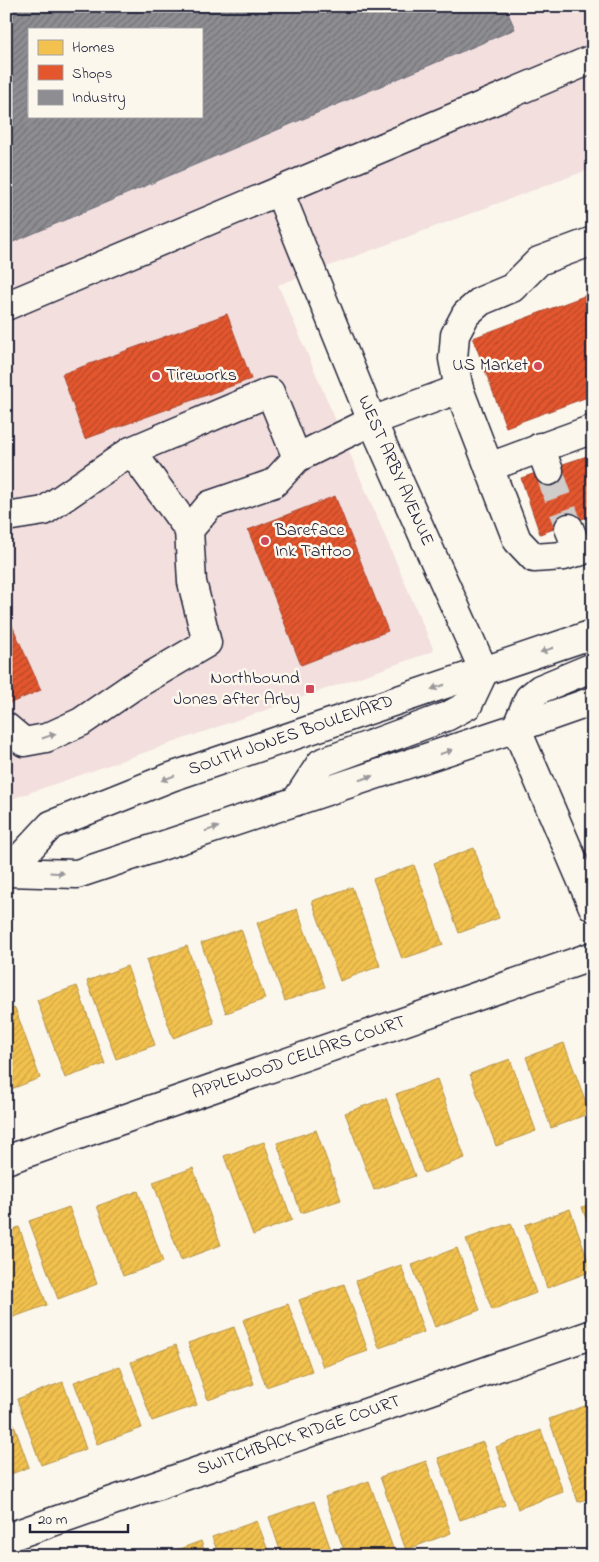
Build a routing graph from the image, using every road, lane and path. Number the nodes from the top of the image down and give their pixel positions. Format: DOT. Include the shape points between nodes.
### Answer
graph roads {
  1 [pos="593,59"];
  2 [pos="279,191"];
  3 [pos="593,241"];
  4 [pos="6,306"];
  5 [pos="459,389"];
  6 [pos="372,421"];
  7 [pos="593,429"];
  8 [pos="131,451"];
  9 [pos="297,458"];
  10 [pos="489,467"];
  11 [pos="6,517"];
  12 [pos="189,530"];
  13 [pos="580,542"];
  14 [pos="593,634"];
  15 [pos="593,667"];
  16 [pos="484,671"];
  17 [pos="593,701"];
  18 [pos="6,727"];
  19 [pos="516,728"];
  20 [pos="296,801"];
  21 [pos="7,871"];
  22 [pos="593,906"];
  23 [pos="593,956"];
  24 [pos="6,1160"];
  25 [pos="593,1334"];
  26 [pos="6,1538"];
  1 -- 2 [label="street"];
  2 -- 4 [label="street"];
  2 -- 6 [label="street, WEST ARBY AVENUE"];
  3 -- 5 [label="street" via="539,261 512,288 481,301 466,314 455,335 454,359"];
  5 -- 6 [label="street"];
  5 -- 10 [label="street"];
  6 -- 9 [label="street"];
  6 -- 16 [label="street, WEST ARBY AVENUE"];
  7 -- 10 [label="street" via="545,459"];
  8 -- 9 [label="street" via="270,392"];
  8 -- 11 [label="street" via="44,511"];
  8 -- 12 [label="street"];
  9 -- 12 [label="street" via="274,483 210,506"];
  10 -- 13 [label="street" via="517,540 534,558 564,556"];
  18 -- 12 [label="street, one-way" via="24,742 46,738 81,722 132,687 207,643 192,582"];
  14 -- 16 [label="street, SOUTH JONES BOULEVARD, one-way"];
  15 -- 19 [label="street" via="540,689 529,698"];
  16 -- 20 [label="street" via="468,705 448,716 321,763"];
  16 -- 21 [label="street, SOUTH JONES BOULEVARD, one-way" via="171,777 51,825"];
  17 -- 19 [label="street, SOUTH JONES BOULEVARD"];
  20 -- 19 [label="street, SOUTH JONES BOULEVARD, one-way"];
  19 -- 22 [label="street"];
  21 -- 20 [label="street, SOUTH JONES BOULEVARD, one-way" via="77,874"];
  23 -- 24 [label="street, APPLEWOOD CELLARS COURT"];
  25 -- 26 [label="street, SWITCHBACK RIDGE COURT"];
}
